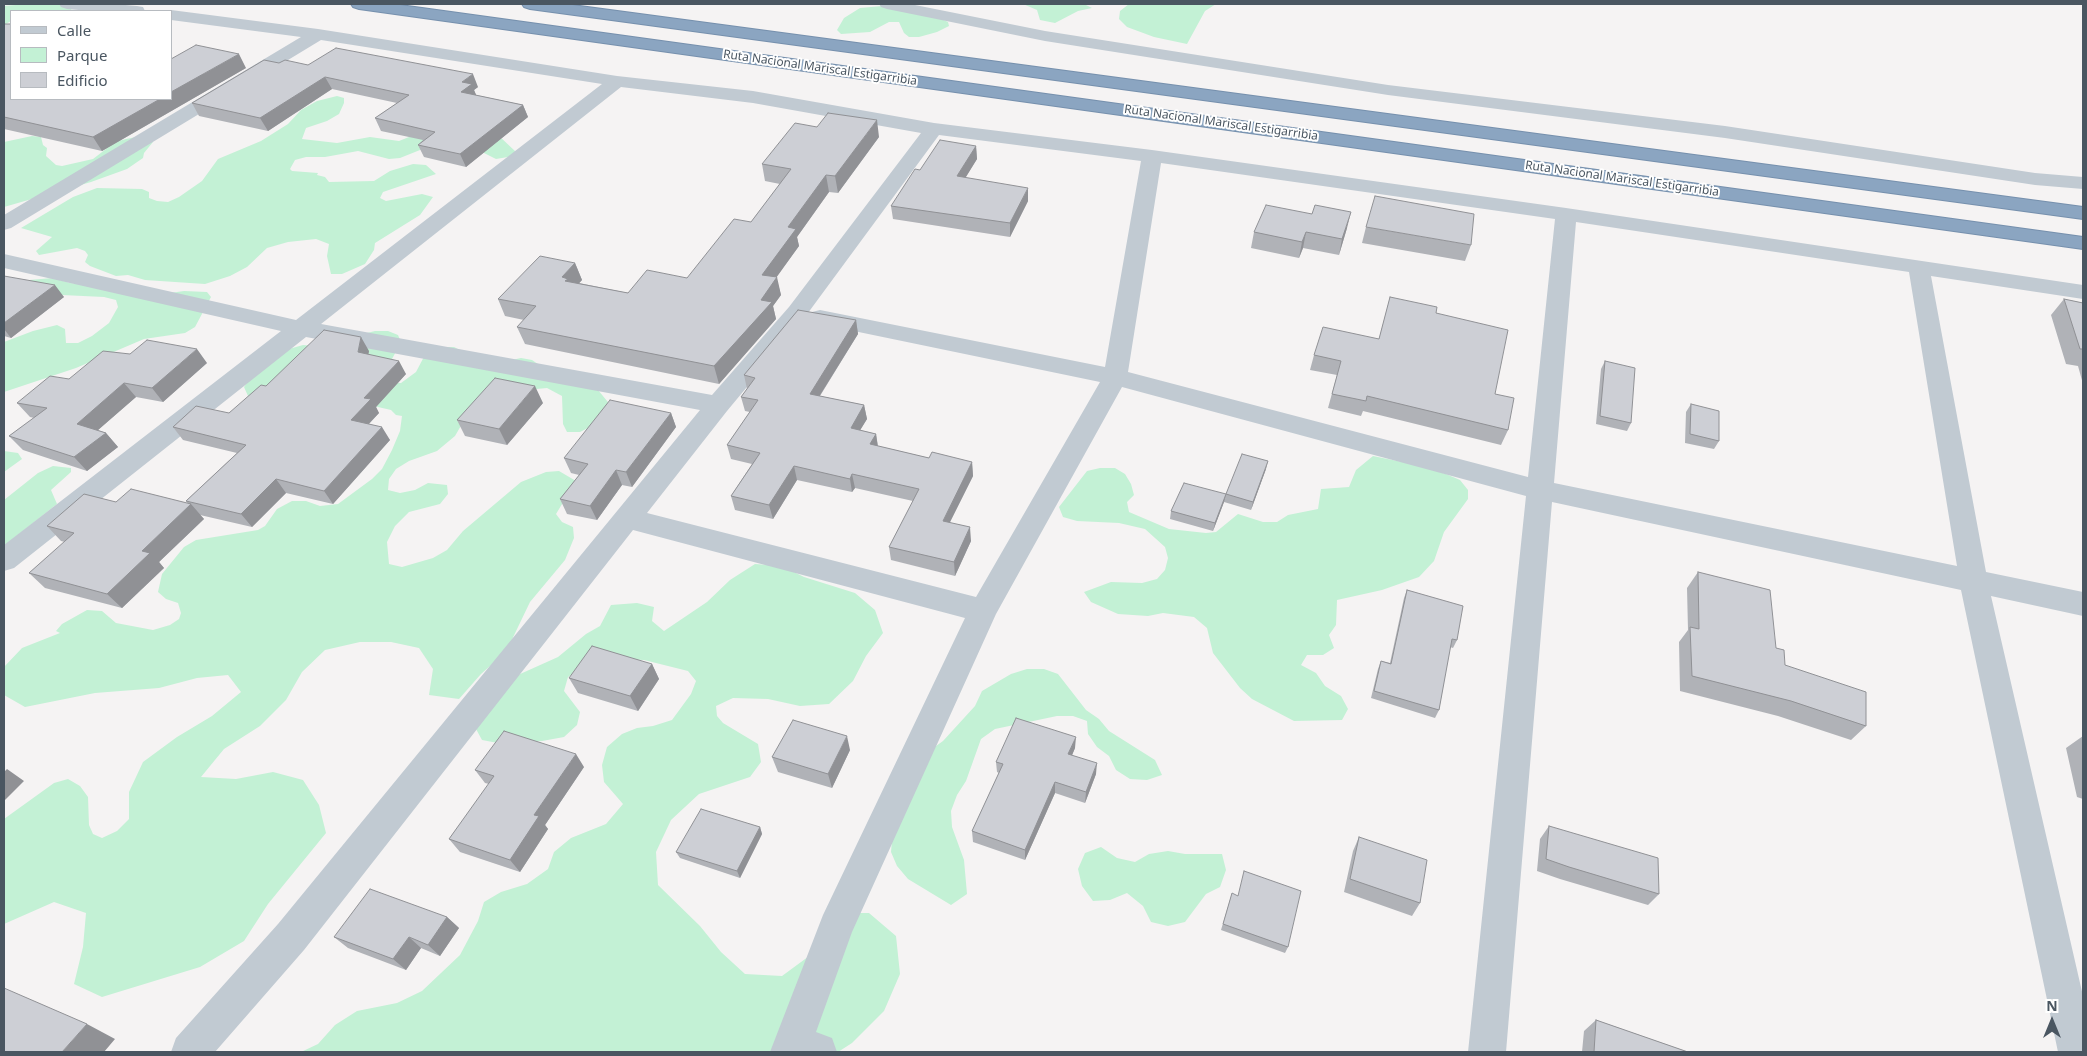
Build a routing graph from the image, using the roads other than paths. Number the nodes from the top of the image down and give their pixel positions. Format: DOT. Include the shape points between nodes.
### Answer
graph roads {
  1 [pos="67,4"];
  2 [pos="359,4"];
  3 [pos="530,4"];
  4 [pos="887,4"];
  5 [pos="127,10"];
  6 [pos="172,15"];
  7 [pos="318,34"];
  8 [pos="617,81"];
  9 [pos="934,129"];
  10 [pos="1152,156"];
  11 [pos="2083,183"];
  12 [pos="2083,213"];
  13 [pos="1566,214"];
  14 [pos="4,224"];
  15 [pos="2083,243"];
  16 [pos="4,261"];
  17 [pos="1919,268"];
  18 [pos="2083,292"];
  19 [pos="797,312"];
  20 [pos="300,328"];
  21 [pos="1115,377"];
  22 [pos="718,405"];
  23 [pos="1541,490"];
  24 [pos="627,518"];
  25 [pos="4,560"];
  26 [pos="1973,579"];
  27 [pos="2083,604"];
  28 [pos="983,611"];
  29 [pos="800,1049"];
  30 [pos="190,1052"];
  31 [pos="1487,1052"];
  32 [pos="2077,1052"];
  1 -- 5 [label="street"];
  2 -- 15 [label="highway, Ruta Nacional Mariscal Estigarribia"];
  3 -- 12 [label="highway, Ruta Nacional Mariscal Estigarribia"];
  4 -- 11 [label="street" via="1046,36 1388,90 1724,132 2035,179"];
  6 -- 7 [label="street"];
  7 -- 8 [label="street"];
  7 -- 14 [label="street"];
  8 -- 9 [label="street" via="753,98"];
  8 -- 20 [label="street"];
  9 -- 10 [label="street"];
  9 -- 19 [label="street"];
  10 -- 13 [label="street"];
  10 -- 21 [label="street"];
  13 -- 17 [label="street"];
  13 -- 23 [label="street"];
  16 -- 20 [label="street"];
  17 -- 18 [label="street"];
  17 -- 26 [label="street"];
  19 -- 21 [label="street"];
  19 -- 22 [label="street"];
  20 -- 22 [label="street"];
  20 -- 25 [label="street"];
  21 -- 23 [label="street"];
  21 -- 28 [label="street"];
  22 -- 24 [label="street"];
  23 -- 26 [label="street"];
  23 -- 31 [label="street"];
  24 -- 28 [label="street"];
  24 -- 30 [label="street" via="291,937"];
  26 -- 27 [label="street"];
  26 -- 32 [label="street"];
  28 -- 29 [label="street" via="836,927"];
}
